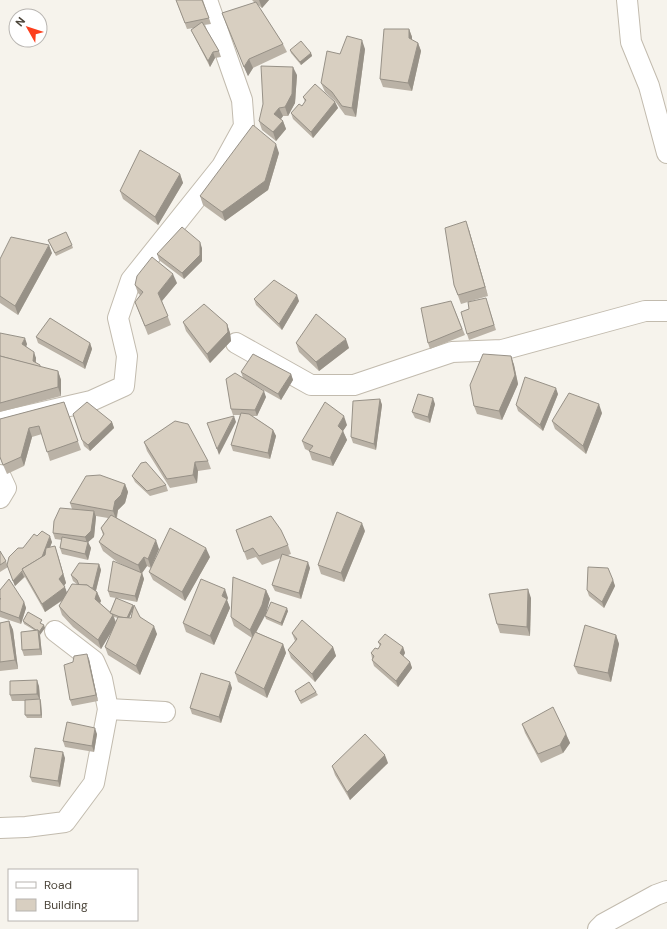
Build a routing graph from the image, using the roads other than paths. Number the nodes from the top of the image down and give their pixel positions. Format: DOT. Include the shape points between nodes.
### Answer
graph roads {
  1 [pos="207,0"];
  2 [pos="627,0"];
  3 [pos="667,153"];
  4 [pos="667,311"];
  5 [pos="236,343"];
  6 [pos="0,425"];
  7 [pos="0,475"];
  8 [pos="0,498"];
  9 [pos="55,631"];
  10 [pos="108,709"];
  11 [pos="165,712"];
  12 [pos="0,828"];
  13 [pos="667,891"];
  14 [pos="598,929"];
  1 -- 6 [label="street" via="242,100 244,126 222,166 131,280 118,318 127,356 124,386 91,401 4,421"];
  2 -- 3 [label="street" via="631,42 649,86"];
  4 -- 5 [label="street" via="645,311 502,350 452,352 354,385 311,385"];
  7 -- 8 [label="street" via="6,488"];
  9 -- 10 [label="street" via="94,661 102,679"];
  10 -- 11 [label="street"];
  10 -- 12 [label="street" via="94,783 64,822"];
  13 -- 14 [label="street"];
}
